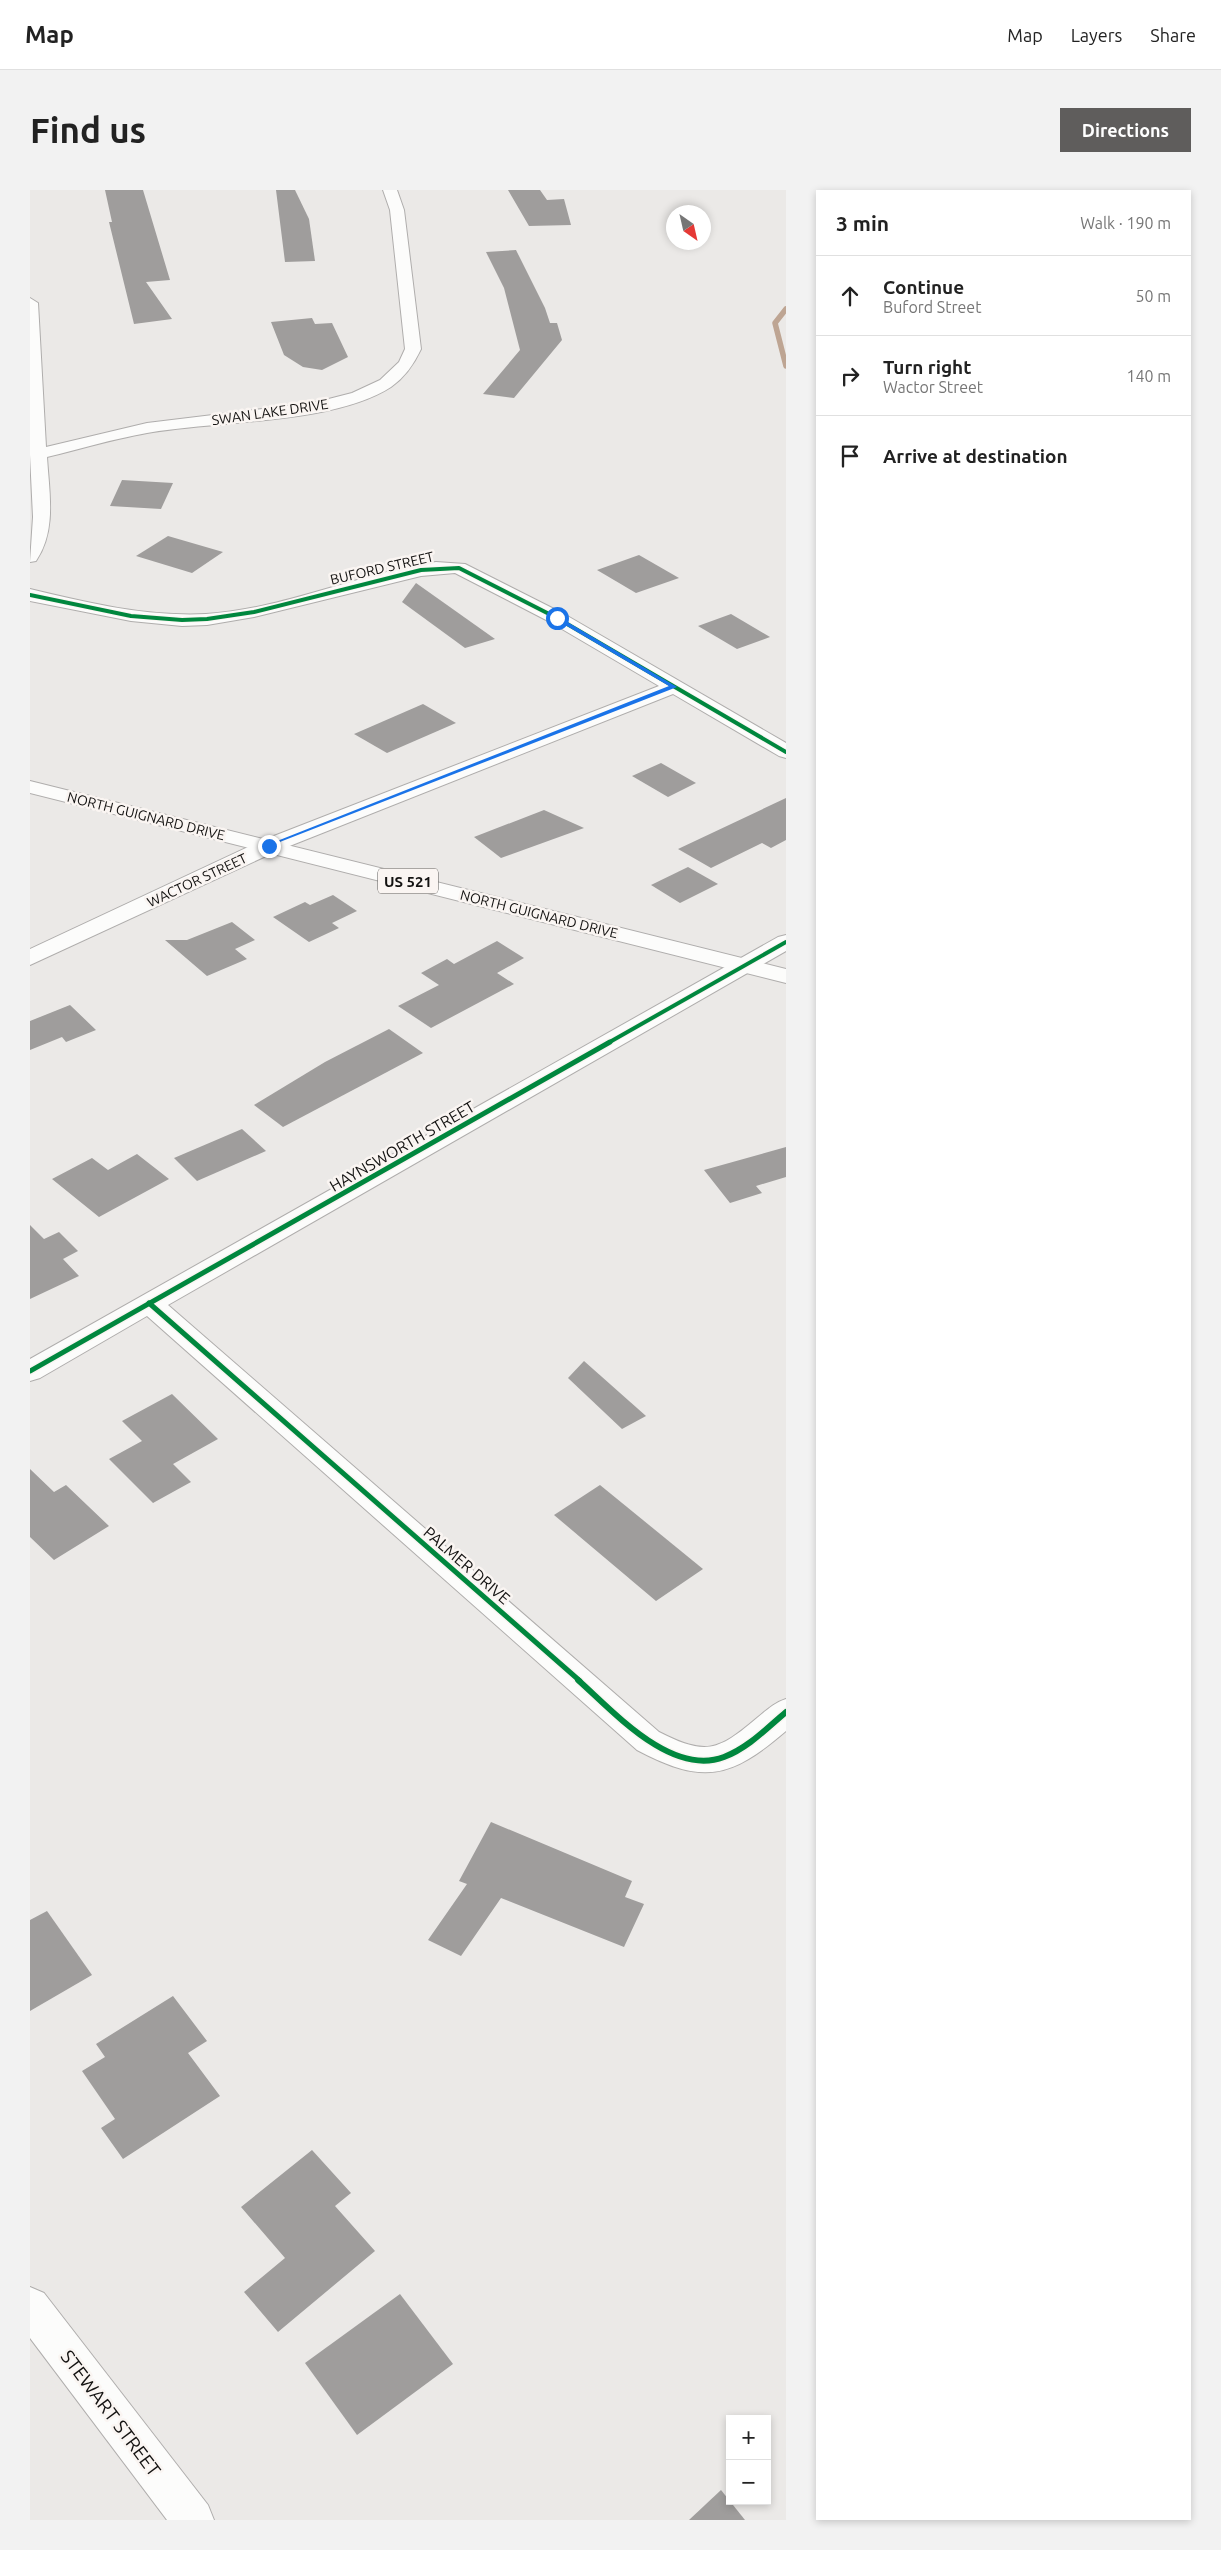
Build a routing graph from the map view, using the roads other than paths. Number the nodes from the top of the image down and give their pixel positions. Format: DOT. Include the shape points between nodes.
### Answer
graph roads {
  1 [pos="390,190"];
  2 [pos="30,303"];
  3 [pos="38,454"];
  4 [pos="30,557"];
  5 [pos="30,595"];
  6 [pos="674,687"];
  7 [pos="786,752"];
  8 [pos="30,787"];
  9 [pos="269,846"];
  10 [pos="786,942"];
  11 [pos="30,958"];
  12 [pos="744,966"];
  13 [pos="786,976"];
  14 [pos="149,1303"];
  15 [pos="30,1371"];
  16 [pos="786,1712"];
  17 [pos="30,2306"];
  18 [pos="193,2520"];
  1 -- 3 [label="main road, SWAN LAKE DRIVE" via="397,210 413,349 408,362 388,382 348,399 314,408 147,428"];
  2 -- 3 [label="main road"];
  3 -- 4 [label="main road" via="42,517 39,538"];
  5 -- 6 [label="main road, BUFORD STREET" via="138,618 214,619 254,612 396,575 443,566 459,568 557,618"];
  6 -- 7 [label="main road, BUFORD STREET"];
  6 -- 9 [label="main road, WACTOR STREET"];
  8 -- 9 [label="main road, NORTH GUIGNARD DRIVE / US 521"];
  9 -- 11 [label="main road, WACTOR STREET"];
  9 -- 12 [label="main road, NORTH GUIGNARD DRIVE / US 521"];
  10 -- 12 [label="main road, HAYNSWORTH STREET"];
  12 -- 13 [label="main road, NORTH GUIGNARD DRIVE / US 521"];
  12 -- 14 [label="main road, HAYNSWORTH STREET"];
  14 -- 15 [label="main road, HAYNSWORTH STREET"];
  14 -- 16 [label="main road, PALMER DRIVE" via="648,1741 673,1756 703,1761 724,1759 744,1748"];
  17 -- 18 [label="main road, STEWART STREET"];
}
